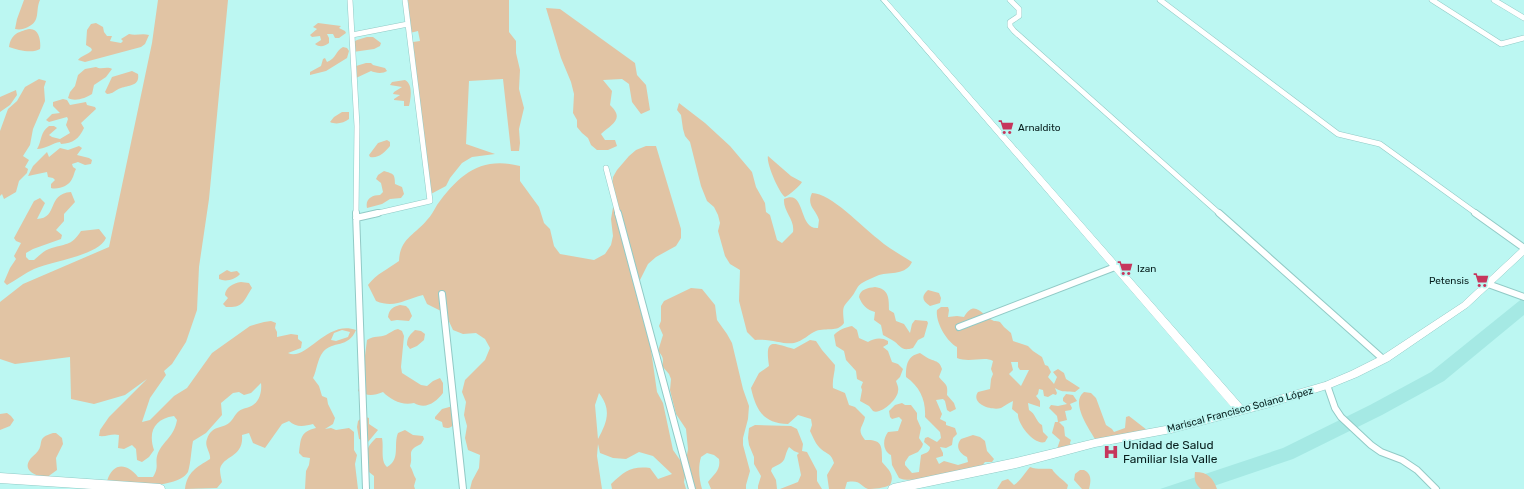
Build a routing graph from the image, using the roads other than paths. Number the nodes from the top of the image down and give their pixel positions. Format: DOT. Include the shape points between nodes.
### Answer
graph roads {
  1 [pos="350,0"];
  2 [pos="405,0"];
  3 [pos="884,0"];
  4 [pos="1010,0"];
  5 [pos="1160,0"];
  6 [pos="1432,0"];
  7 [pos="1494,0"];
  8 [pos="1524,18"];
  9 [pos="408,24"];
  10 [pos="352,35"];
  11 [pos="1524,38"];
  12 [pos="606,168"];
  13 [pos="356,218"];
  14 [pos="1524,249"];
  15 [pos="1115,268"];
  16 [pos="1488,284"];
  17 [pos="442,294"];
  18 [pos="1524,297"];
  19 [pos="959,327"];
  20 [pos="1384,359"];
  21 [pos="1327,385"];
  22 [pos="1241,411"];
  23 [pos="0,478"];
  24 [pos="160,489"];
  25 [pos="366,489"];
  26 [pos="463,489"];
  27 [pos="692,489"];
  28 [pos="893,489"];
  29 [pos="1436,489"];
  1 -- 10 [label="street"];
  2 -- 9 [label="street"];
  3 -- 15 [label="street"];
  4 -- 20 [label="street" via="1019,9 1020,14 1017,19 1010,22 1012,28"];
  5 -- 14 [label="street" via="1338,134 1353,140 1380,144"];
  6 -- 11 [label="street" via="1501,44"];
  7 -- 8 [label="street"];
  9 -- 10 [label="street"];
  9 -- 13 [label="street" via="430,201"];
  10 -- 13 [label="street" via="358,126"];
  12 -- 27 [label="street"];
  13 -- 25 [label="street"];
  14 -- 16 [label="street, Mariscal Francisco Solano López"];
  15 -- 19 [label="street"];
  15 -- 22 [label="street"];
  16 -- 18 [label="street"];
  16 -- 20 [label="street, Mariscal Francisco Solano López" via="1465,305"];
  17 -- 26 [label="street"];
  20 -- 21 [label="street, Mariscal Francisco Solano López"];
  21 -- 22 [label="street, Mariscal Francisco Solano López"];
  21 -- 29 [label="street" via="1341,417 1371,446 1402,460"];
  22 -- 28 [label="street, Mariscal Francisco Solano López" via="1171,429 1095,443"];
  23 -- 24 [label="street"];
}
